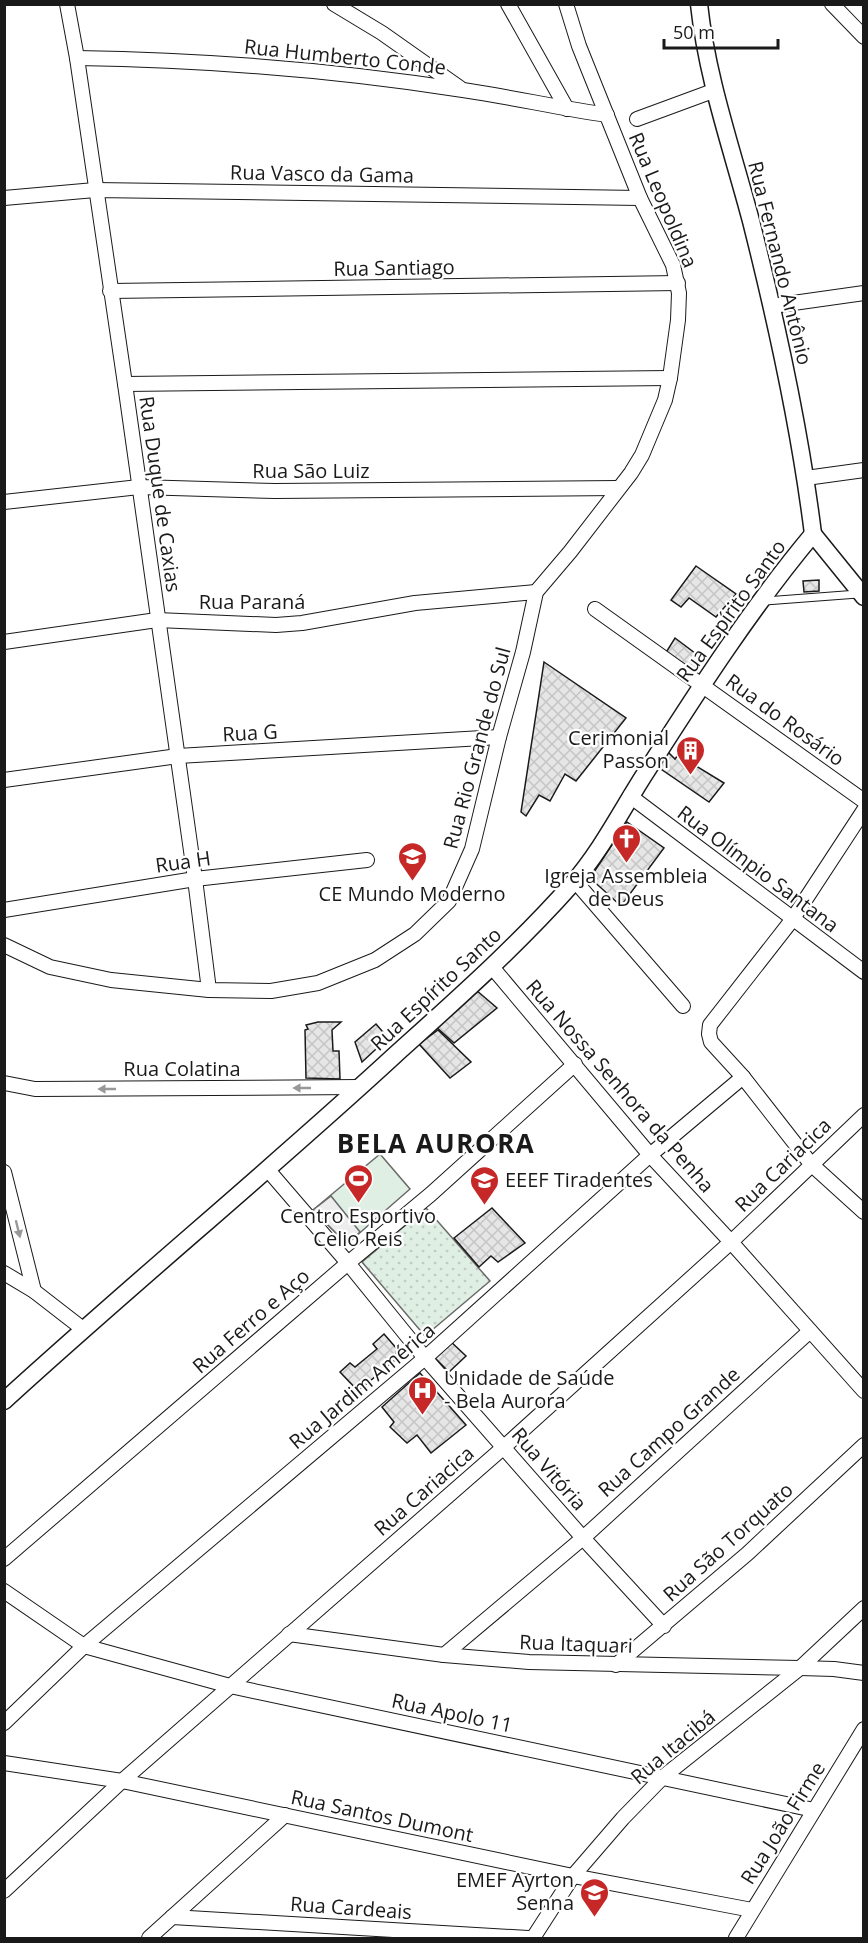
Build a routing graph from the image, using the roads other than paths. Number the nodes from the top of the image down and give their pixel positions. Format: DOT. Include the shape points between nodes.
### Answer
graph roads {
  1 [pos="66,4"];
  2 [pos="334,4"];
  3 [pos="508,4"];
  4 [pos="566,4"];
  5 [pos="699,4"];
  6 [pos="832,4"];
  7 [pos="863,38"];
  8 [pos="77,58"];
  9 [pos="463,90"];
  10 [pos="713,91"];
  11 [pos="567,109"];
  12 [pos="607,115"];
  13 [pos="637,118"];
  14 [pos="95,190"];
  15 [pos="4,198"];
  16 [pos="640,198"];
  17 [pos="678,283"];
  18 [pos="110,291"];
  19 [pos="864,293"];
  20 [pos="772,306"];
  21 [pos="670,378"];
  22 [pos="125,384"];
  23 [pos="864,470"];
  24 [pos="806,478"];
  25 [pos="4,487"];
  26 [pos="139,487"];
  27 [pos="618,488"];
  28 [pos="6,501"];
  29 [pos="813,534"];
  30 [pos="536,592"];
  31 [pos="862,596"];
  32 [pos="762,601"];
  33 [pos="596,609"];
  34 [pos="158,620"];
  35 [pos="4,642"];
  36 [pos="702,684"];
  37 [pos="499,737"];
  38 [pos="178,756"];
  39 [pos="4,780"];
  40 [pos="630,796"];
  41 [pos="864,801"];
  42 [pos="864,810"];
  43 [pos="367,860"];
  44 [pos="195,879"];
  45 [pos="575,881"];
  46 [pos="4,910"];
  47 [pos="792,920"];
  48 [pos="4,945"];
  49 [pos="492,967"];
  50 [pos="864,972"];
  51 [pos="209,990"];
  52 [pos="683,1006"];
  53 [pos="575,1064"];
  54 [pos="743,1077"];
  55 [pos="4,1083"];
  56 [pos="360,1088"];
  57 [pos="864,1115"];
  58 [pos="650,1155"];
  59 [pos="811,1164"];
  60 [pos="268,1170"];
  61 [pos="4,1172"];
  62 [pos="864,1212"];
  63 [pos="731,1242"];
  64 [pos="348,1263"];
  65 [pos="4,1273"];
  66 [pos="34,1291"];
  67 [pos="83,1329"];
  68 [pos="810,1330"];
  69 [pos="425,1358"];
  70 [pos="864,1391"];
  71 [pos="4,1401"];
  72 [pos="864,1445"];
  73 [pos="504,1447"];
  74 [pos="583,1538"];
  75 [pos="4,1559"];
  76 [pos="4,1591"];
  77 [pos="864,1608"];
  78 [pos="664,1626"];
  79 [pos="289,1634"];
  80 [pos="84,1646"];
  81 [pos="444,1655"];
  82 [pos="615,1665"];
  83 [pos="800,1668"];
  84 [pos="864,1673"];
  85 [pos="230,1686"];
  86 [pos="4,1723"];
  87 [pos="864,1729"];
  88 [pos="4,1763"];
  89 [pos="663,1778"];
  90 [pos="122,1781"];
  91 [pos="814,1810"];
  92 [pos="285,1815"];
  93 [pos="573,1876"];
  94 [pos="4,1891"];
  95 [pos="752,1910"];
  96 [pos="172,1917"];
  97 [pos="149,1938"];
  98 [pos="528,1938"];
  99 [pos="533,1938"];
  100 [pos="736,1938"];
  1 -- 8 [label="street, Rua Duque de Caxias"];
  2 -- 9 [label="street"];
  3 -- 11 [label="street"];
  4 -- 12 [label="street, Rua Leopoldina"];
  5 -- 10 [label="street, Rua Fernando Antônio"];
  6 -- 7 [label="street"];
  8 -- 9 [label="street, Rua Humberto Conde" via="237,65"];
  8 -- 14 [label="street, Rua Duque de Caxias"];
  9 -- 11 [label="street, Rua Humberto Conde"];
  10 -- 13 [label="street"];
  10 -- 20 [label="street, Rua Fernando Antônio"];
  11 -- 12 [label="street, Rua Humberto Conde"];
  12 -- 16 [label="street, Rua Leopoldina"];
  14 -- 15 [label="street, Rua Vasco da Gama"];
  14 -- 16 [label="street, Rua Vasco da Gama"];
  14 -- 18 [label="street, Rua Duque de Caxias"];
  16 -- 17 [label="street, Rua Leopoldina" via="667,250"];
  17 -- 18 [label="street, Rua Santiago"];
  17 -- 21 [label="street, Rua Leopoldina" via="679,314"];
  18 -- 22 [label="street, Rua Duque de Caxias"];
  19 -- 20 [label="street"];
  20 -- 24 [label="street, Rua Fernando Antônio"];
  21 -- 22 [label="street"];
  21 -- 27 [label="street, Rua Leopoldina" via="651,438"];
  22 -- 26 [label="street, Rua Duque de Caxias"];
  23 -- 24 [label="street"];
  24 -- 29 [label="street, Rua Fernando Antônio"];
  25 -- 28 [label="street"];
  26 -- 27 [label="street, Rua São Luiz" via="276,491"];
  26 -- 28 [label="street, Rua São Luiz"];
  26 -- 34 [label="street, Rua Duque de Caxias"];
  27 -- 30 [label="street, Rua Leopoldina"];
  29 -- 31 [label="street"];
  29 -- 32 [label="street, Rua Espírito Santo"];
  30 -- 34 [label="street, Rua Paraná" via="416,603 276,625"];
  30 -- 37 [label="street, Rua Rio Grande do Sul"];
  31 -- 32 [label="lane"];
  32 -- 36 [label="street, Rua Espírito Santo"];
  33 -- 36 [label="street, Rua do Rosário"];
  34 -- 35 [label="street, Rua Paraná"];
  34 -- 38 [label="street, Rua Duque de Caxias"];
  36 -- 40 [label="street, Rua Espírito Santo"];
  36 -- 41 [label="street, Rua do Rosário"];
  37 -- 38 [label="street, Rua G"];
  37 -- 51 [label="street, Rua Rio Grande do Sul" via="472,849 449,901 415,934 375,960 318,983 271,991"];
  38 -- 39 [label="street, Rua G"];
  38 -- 44 [label="street, Rua Duque de Caxias"];
  40 -- 45 [label="street, Rua Espírito Santo"];
  40 -- 47 [label="street, Rua Olímpio Santana"];
  42 -- 47 [label="street"];
  43 -- 44 [label="street, Rua H"];
  44 -- 46 [label="street, Rua H"];
  44 -- 51 [label="street, Rua Duque de Caxias"];
  45 -- 49 [label="street, Rua Espírito Santo"];
  45 -- 52 [label="street"];
  47 -- 50 [label="street, Rua Olímpio Santana"];
  47 -- 54 [label="street" via="710,1025 711,1042"];
  48 -- 51 [label="street, Rua Rio Grande do Sul" via="50,968 111,981"];
  49 -- 53 [label="street, Rua Nossa Senhora da Penha"];
  49 -- 56 [label="street, Rua Espírito Santo"];
  53 -- 58 [label="street, Rua Nossa Senhora da Penha"];
  53 -- 64 [label="street, Rua Ferro e Aço"];
  54 -- 58 [label="street, Rua Jardim América"];
  54 -- 59 [label="street"];
  56 -- 55 [label="street, Rua Colatina, one-way" via="35,1089"];
  56 -- 60 [label="street, Rua Espírito Santo"];
  57 -- 59 [label="street, Rua Cariacica"];
  58 -- 63 [label="street, Rua Nossa Senhora da Penha"];
  58 -- 69 [label="street, Rua Jardim América"];
  59 -- 62 [label="street"];
  59 -- 63 [label="street, Rua Cariacica"];
  60 -- 64 [label="street, Rua Vitória"];
  60 -- 67 [label="street, Rua Espírito Santo"];
  61 -- 66 [label="street, one-way"];
  63 -- 68 [label="street, Rua Nossa Senhora da Penha"];
  63 -- 73 [label="street, Rua Cariacica"];
  64 -- 69 [label="street, Rua Vitória"];
  64 -- 75 [label="street, Rua Ferro e Aço"];
  65 -- 66 [label="street"];
  66 -- 67 [label="street"];
  67 -- 71 [label="street, Rua Espírito Santo"];
  68 -- 70 [label="street, Rua Nossa Senhora da Penha"];
  68 -- 74 [label="street, Rua Campo Grande"];
  69 -- 73 [label="street, Rua Vitória"];
  69 -- 80 [label="street, Rua Jardim América"];
  72 -- 78 [label="street, Rua São Torquato"];
  73 -- 74 [label="street, Rua Vitória"];
  73 -- 79 [label="street, Rua Cariacica"];
  74 -- 78 [label="street, Rua Vitória"];
  74 -- 81 [label="street, Rua Campo Grande"];
  76 -- 80 [label="street, Rua Apolo 11"];
  77 -- 83 [label="street, Rua Itacibá"];
  78 -- 82 [label="street, Rua São Torquato"];
  79 -- 81 [label="street, Rua Itaquari"];
  79 -- 85 [label="street, Rua Cariacica"];
  80 -- 85 [label="street, Rua Apolo 11"];
  80 -- 86 [label="street, Rua Jardim América"];
  81 -- 82 [label="street, Rua Itaquari"];
  82 -- 83 [label="street, Rua Itaquari"];
  83 -- 84 [label="street, Rua Itaquari"];
  83 -- 89 [label="street, Rua Itacibá"];
  85 -- 89 [label="street, Rua Apolo 11"];
  85 -- 90 [label="street, Rua Cariacica"];
  87 -- 91 [label="street, Rua João Firme"];
  88 -- 90 [label="street, Rua Santos Dumont"];
  89 -- 91 [label="street, Rua Apolo 11"];
  89 -- 93 [label="street, Rua Itacibá"];
  90 -- 92 [label="street, Rua Santos Dumont"];
  90 -- 94 [label="street, Rua Cariacica"];
  91 -- 95 [label="street, Rua João Firme"];
  92 -- 93 [label="street, Rua Santos Dumont"];
  92 -- 96 [label="street"];
  93 -- 95 [label="street, Rua Santos Dumont"];
  93 -- 99 [label="street, Rua Itacibá"];
  95 -- 100 [label="street, Rua João Firme"];
  96 -- 97 [label="street"];
  96 -- 98 [label="street, Rua Cardeais"];
}
